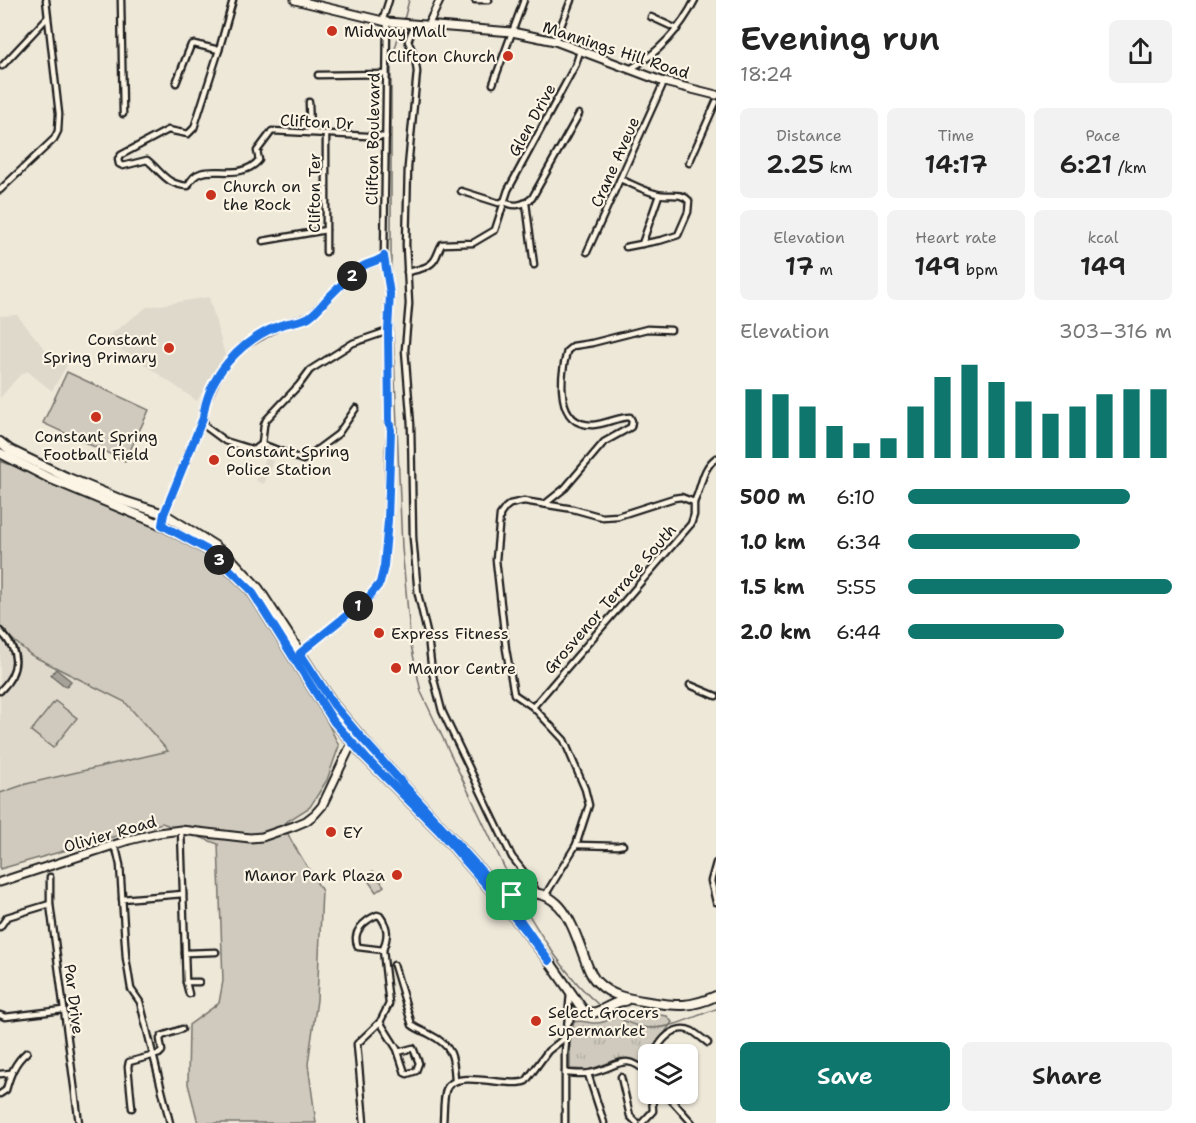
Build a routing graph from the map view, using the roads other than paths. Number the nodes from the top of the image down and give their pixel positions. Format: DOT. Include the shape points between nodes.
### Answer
graph roads {
  1 [pos="46,0"];
  2 [pos="121,0"];
  3 [pos="233,0"];
  4 [pos="389,0"];
  5 [pos="440,0"];
  6 [pos="475,0"];
  7 [pos="489,0"];
  8 [pos="524,0"];
  9 [pos="572,0"];
  10 [pos="695,0"];
  11 [pos="299,1"];
  12 [pos="651,17"];
  13 [pos="47,18"];
  14 [pos="387,22"];
  15 [pos="428,25"];
  16 [pos="414,26"];
  17 [pos="677,29"];
  18 [pos="512,32"];
  19 [pos="555,41"];
  20 [pos="219,50"];
  21 [pos="580,51"];
  22 [pos="2,66"];
  23 [pos="630,69"];
  24 [pos="386,74"];
  25 [pos="318,75"];
  26 [pos="664,82"];
  27 [pos="176,83"];
  28 [pos="493,84"];
  29 [pos="716,95"];
  30 [pos="309,102"];
  31 [pos="716,102"];
  32 [pos="123,114"];
  33 [pos="579,114"];
  34 [pos="310,133"];
  35 [pos="326,134"];
  36 [pos="386,137"];
  37 [pos="689,163"];
  38 [pos="620,179"];
  39 [pos="0,190"];
  40 [pos="461,191"];
  41 [pos="658,195"];
  42 [pos="504,201"];
  43 [pos="526,203"];
  44 [pos="326,230"];
  45 [pos="263,242"];
  46 [pos="642,243"];
  47 [pos="626,247"];
  48 [pos="326,252"];
  49 [pos="587,252"];
  50 [pos="384,256"];
  51 [pos="534,265"];
  52 [pos="407,272"];
  53 [pos="671,330"];
  54 [pos="388,331"];
  55 [pos="356,408"];
  56 [pos="203,418"];
  57 [pos="0,442"];
  58 [pos="262,444"];
  59 [pos="0,453"];
  60 [pos="716,458"];
  61 [pos="694,502"];
  62 [pos="545,504"];
  63 [pos="164,514"];
  64 [pos="162,525"];
  65 [pos="0,631"];
  66 [pos="297,655"];
  67 [pos="690,685"];
  68 [pos="0,691"];
  69 [pos="716,696"];
  70 [pos="533,707"];
  71 [pos="360,736"];
  72 [pos="353,744"];
  73 [pos="180,830"];
  74 [pos="576,844"];
  75 [pos="112,845"];
  76 [pos="623,845"];
  77 [pos="716,863"];
  78 [pos="50,877"];
  79 [pos="0,882"];
  80 [pos="183,894"];
  81 [pos="516,894"];
  82 [pos="541,894"];
  83 [pos="122,899"];
  84 [pos="716,902"];
  85 [pos="50,904"];
  86 [pos="0,927"];
  87 [pos="383,950"];
  88 [pos="216,952"];
  89 [pos="185,953"];
  90 [pos="549,961"];
  91 [pos="394,965"];
  92 [pos="186,982"];
  93 [pos="199,982"];
  94 [pos="598,984"];
  95 [pos="570,991"];
  96 [pos="189,993"];
  97 [pos="716,996"];
  98 [pos="639,1001"];
  99 [pos="606,1007"];
  100 [pos="63,1010"];
  101 [pos="583,1010"];
  102 [pos="0,1016"];
  103 [pos="380,1022"];
  104 [pos="568,1023"];
  105 [pos="182,1029"];
  106 [pos="567,1036"];
  107 [pos="708,1043"];
  108 [pos="660,1044"];
  109 [pos="27,1052"];
  110 [pos="398,1052"];
  111 [pos="154,1056"];
  112 [pos="638,1064"];
  113 [pos="11,1073"];
  114 [pos="565,1073"];
  115 [pos="0,1074"];
  116 [pos="588,1074"];
  117 [pos="621,1077"];
  118 [pos="454,1081"];
  119 [pos="0,1095"];
  120 [pos="654,1104"];
  121 [pos="675,1104"];
  122 [pos="132,1108"];
  123 [pos="79,1123"];
  124 [pos="170,1123"];
  125 [pos="363,1123"];
  126 [pos="443,1123"];
  127 [pos="565,1123"];
  128 [pos="604,1123"];
  129 [pos="637,1123"];
  130 [pos="642,1123"];
  131 [pos="692,1123"];
  1 -- 13 [label="street"];
  2 -- 32 [label="street"];
  3 -- 20 [label="street"];
  4 -- 14 [label="street, Clifton Boulevard"];
  5 -- 15 [label="street"];
  6 -- 7 [label="street"];
  8 -- 18 [label="street"];
  9 -- 19 [label="street"];
  10 -- 17 [label="street"];
  11 -- 14 [label="main road, Mannings Hill Road"];
  12 -- 17 [label="street"];
  13 -- 22 [label="street"];
  13 -- 39 [label="street" via="58,131"];
  14 -- 16 [label="main road, Mannings Hill Road"];
  14 -- 24 [label="street, Clifton Boulevard"];
  15 -- 16 [label="main road, Mannings Hill Road"];
  15 -- 18 [label="main road, Mannings Hill Road"];
  16 -- 52 [label="street" via="408,41 417,72 408,167"];
  17 -- 23 [label="street" via="657,50"];
  18 -- 19 [label="main road, Mannings Hill Road"];
  18 -- 28 [label="street"];
  19 -- 21 [label="main road, Mannings Hill Road"];
  20 -- 27 [label="street" via="190,45"];
  20 -- 34 [label="street, Clifton Dr" via="194,128 188,134 168,130 150,138 121,155 119,164 147,160 161,176 178,186 188,186 200,172 252,168 259,160 257,151 272,131"];
  21 -- 23 [label="main road, Mannings Hill Road"];
  21 -- 42 [label="street, Glen Drive"];
  23 -- 26 [label="main road, Mannings Hill Road"];
  24 -- 25 [label="street"];
  24 -- 36 [label="street, Clifton Boulevard"];
  26 -- 29 [label="main road, Mannings Hill Road"];
  26 -- 38 [label="street, Crane Aveue"];
  30 -- 34 [label="street"];
  31 -- 37 [label="street"];
  33 -- 43 [label="street"];
  34 -- 35 [label="street, Clifton Dr"];
  35 -- 36 [label="street, Clifton Dr"];
  35 -- 44 [label="street, Clifton Ter"];
  36 -- 50 [label="street, Clifton Boulevard"];
  38 -- 41 [label="street"];
  38 -- 49 [label="street, Crane Aveue"];
  40 -- 42 [label="street" via="499,203"];
  41 -- 46 [label="street"];
  41 -- 46 [label="street" via="686,197 688,212 678,235"];
  42 -- 43 [label="street" via="514,205"];
  42 -- 52 [label="street, Glen Drive" via="493,233 473,243 442,244 430,264"];
  43 -- 51 [label="street"];
  44 -- 45 [label="street"];
  44 -- 48 [label="street, Clifton Ter"];
  46 -- 47 [label="street"];
  50 -- 54 [label="street, Clifton Boulevard" via="390,294"];
  50 -- 56 [label="street" via="364,266 310,316 279,326 244,346 218,376"];
  52 -- 82 [label="street" via="405,350 413,538 417,594 432,672 442,711 512,857"];
  53 -- 62 [label="street" via="648,329 573,346 567,351 562,399 575,421 601,424 624,417 632,421 630,427 604,441 581,471"];
  54 -- 58 [label="street" via="353,343 310,370 266,420"];
  54 -- 66 [label="street, Clifton Boulevard" via="391,430 388,520 380,583 368,598"];
  55 -- 58 [label="street" via="338,434 303,460"];
  56 -- 58 [label="street" via="215,436 254,450"];
  56 -- 63 [label="street"];
  57 -- 63 [label="main road" via="66,477"];
  59 -- 64 [label="main road"];
  60 -- 61 [label="street, Grosvenor Terrace South" via="700,482"];
  61 -- 62 [label="street" via="674,498 618,516 602,517"];
  61 -- 70 [label="street, Grosvenor Terrace South" via="691,524"];
  62 -- 70 [label="street" via="524,501 505,508 500,515 496,560 514,694"];
  63 -- 64 [label="street"];
  63 -- 66 [label="main road" via="233,561 258,588"];
  64 -- 66 [label="main road" via="213,553 251,590"];
  65 -- 68 [label="street" via="11,642 16,658 13,676"];
  66 -- 71 [label="main road"];
  66 -- 72 [label="main road" via="334,722"];
  67 -- 69 [label="street"];
  70 -- 74 [label="street" via="564,740 585,789 589,805"];
  71 -- 72 [label="main road, Olivier Road"];
  71 -- 81 [label="main road" via="495,886"];
  72 -- 73 [label="main road, Olivier Road" via="322,806 306,821 250,838"];
  72 -- 90 [label="main road" via="440,832"];
  73 -- 75 [label="main road, Olivier Road"];
  73 -- 80 [label="street"];
  74 -- 76 [label="street"];
  74 -- 82 [label="street"];
  75 -- 79 [label="main road, Olivier Road"];
  75 -- 83 [label="street" via="119,859"];
  77 -- 84 [label="street" via="711,881"];
  78 -- 85 [label="street, Par Drive"];
  80 -- 83 [label="street"];
  80 -- 89 [label="street"];
  81 -- 82 [label="main road"];
  81 -- 90 [label="main road" via="509,904"];
  82 -- 94 [label="main road" via="566,913"];
  83 -- 111 [label="street" via="131,989 140,1002"];
  85 -- 86 [label="street" via="7,917"];
  85 -- 100 [label="street, Par Drive"];
  87 -- 87 [label="street" via="387,928 377,915 358,929 356,944 361,949"];
  87 -- 103 [label="street" via="389,1004"];
  88 -- 89 [label="street"];
  89 -- 92 [label="street"];
  90 -- 95 [label="main road"];
  91 -- 118 [label="street" via="412,1025 447,1046 453,1055"];
  92 -- 93 [label="street"];
  92 -- 96 [label="street"];
  94 -- 98 [label="main road" via="618,996"];
  94 -- 99 [label="main road" via="606,994"];
  95 -- 101 [label="main road"];
  95 -- 104 [label="street"];
  97 -- 98 [label="main road" via="686,1006"];
  98 -- 99 [label="main road" via="620,1001"];
  99 -- 101 [label="main road" via="590,1013"];
  100 -- 102 [label="street"];
  100 -- 123 [label="street, Par Drive"];
  101 -- 104 [label="street"];
  103 -- 110 [label="street"];
  103 -- 125 [label="street" via="357,1044"];
  104 -- 106 [label="street"];
  105 -- 111 [label="street" via="162,1036 162,1051"];
  106 -- 114 [label="street"];
  106 -- 118 [label="street" via="548,1051 526,1081"];
  107 -- 108 [label="street" via="691,1031 675,1031"];
  109 -- 113 [label="street"];
  110 -- 110 [label="street" via="414,1048 419,1062 416,1071 405,1073"];
  111 -- 122 [label="street" via="133,1060 128,1065"];
  111 -- 124 [label="street"];
  112 -- 116 [label="street" via="629,1061"];
  113 -- 115 [label="street"];
  113 -- 119 [label="street" via="6,1090"];
  114 -- 116 [label="street"];
  114 -- 127 [label="street"];
  116 -- 128 [label="street"];
  117 -- 129 [label="street" via="630,1116"];
  118 -- 126 [label="street" via="446,1091"];
  120 -- 130 [label="street"];
  121 -- 131 [label="street"];
}
